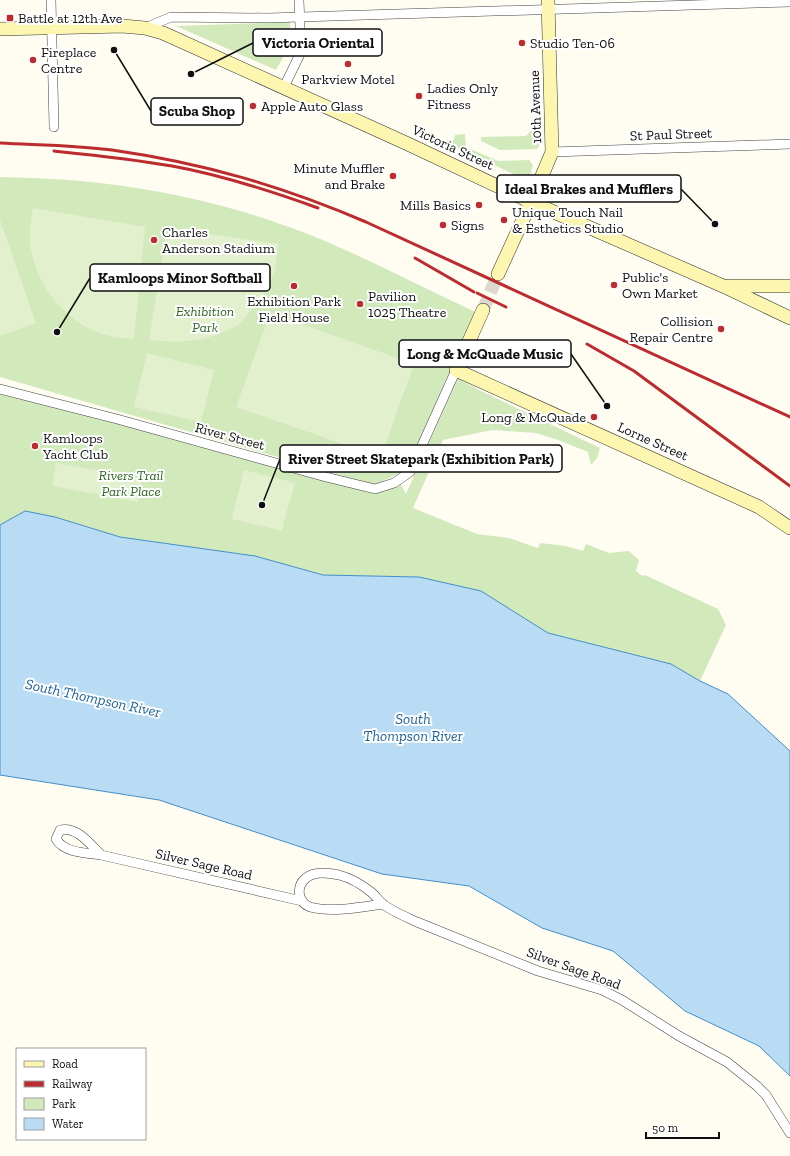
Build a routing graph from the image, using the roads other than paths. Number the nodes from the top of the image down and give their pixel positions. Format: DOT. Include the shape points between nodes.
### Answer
graph roads {
  1 [pos="51,0"];
  2 [pos="299,0"];
  3 [pos="790,2"];
  4 [pos="548,5"];
  5 [pos="300,17"];
  6 [pos="51,28"];
  7 [pos="145,28"];
  8 [pos="0,29"];
  9 [pos="284,87"];
  10 [pos="54,127"];
  11 [pos="790,144"];
  12 [pos="552,152"];
  13 [pos="532,202"];
  14 [pos="498,274"];
  15 [pos="723,286"];
  16 [pos="790,286"];
  17 [pos="482,310"];
  18 [pos="790,318"];
  19 [pos="456,370"];
  20 [pos="0,389"];
  21 [pos="790,528"];
  22 [pos="101,855"];
  23 [pos="302,901"];
  24 [pos="383,904"];
  25 [pos="790,1133"];
  1 -- 6 [label="street"];
  2 -- 5 [label="street"];
  3 -- 4 [label="street"];
  4 -- 5 [label="street"];
  4 -- 12 [label="main road, 10th Avenue"];
  5 -- 7 [label="street" via="171,18"];
  5 -- 9 [label="street" via="302,52"];
  6 -- 7 [label="main road, Victoria Street"];
  6 -- 8 [label="main road, Victoria Street"];
  6 -- 10 [label="street"];
  7 -- 9 [label="main road, Victoria Street" via="179,39"];
  9 -- 13 [label="main road, Victoria Street"];
  11 -- 12 [label="street, St Paul Street"];
  12 -- 13 [label="main road, 10th Avenue"];
  13 -- 14 [label="main road, 10th Avenue"];
  13 -- 15 [label="main road, Victoria Street"];
  15 -- 16 [label="main road"];
  15 -- 18 [label="main road, Victoria Street"];
  17 -- 19 [label="main road"];
  19 -- 20 [label="street, River Street" via="410,472 394,483 376,489"];
  19 -- 21 [label="main road, Lorne Street" via="759,507"];
  22 -- 23 [label="street, Silver Sage Road"];
  23 -- 24 [label="street, Silver Sage Road" via="319,909 359,908"];
  23 -- 24 [label="street, Silver Sage Road" via="299,887 307,877 318,873 354,880 372,892"];
  24 -- 25 [label="street, Silver Sage Road" via="417,922 538,971 602,990 622,1000 679,1036 727,1062 766,1095"];
}
